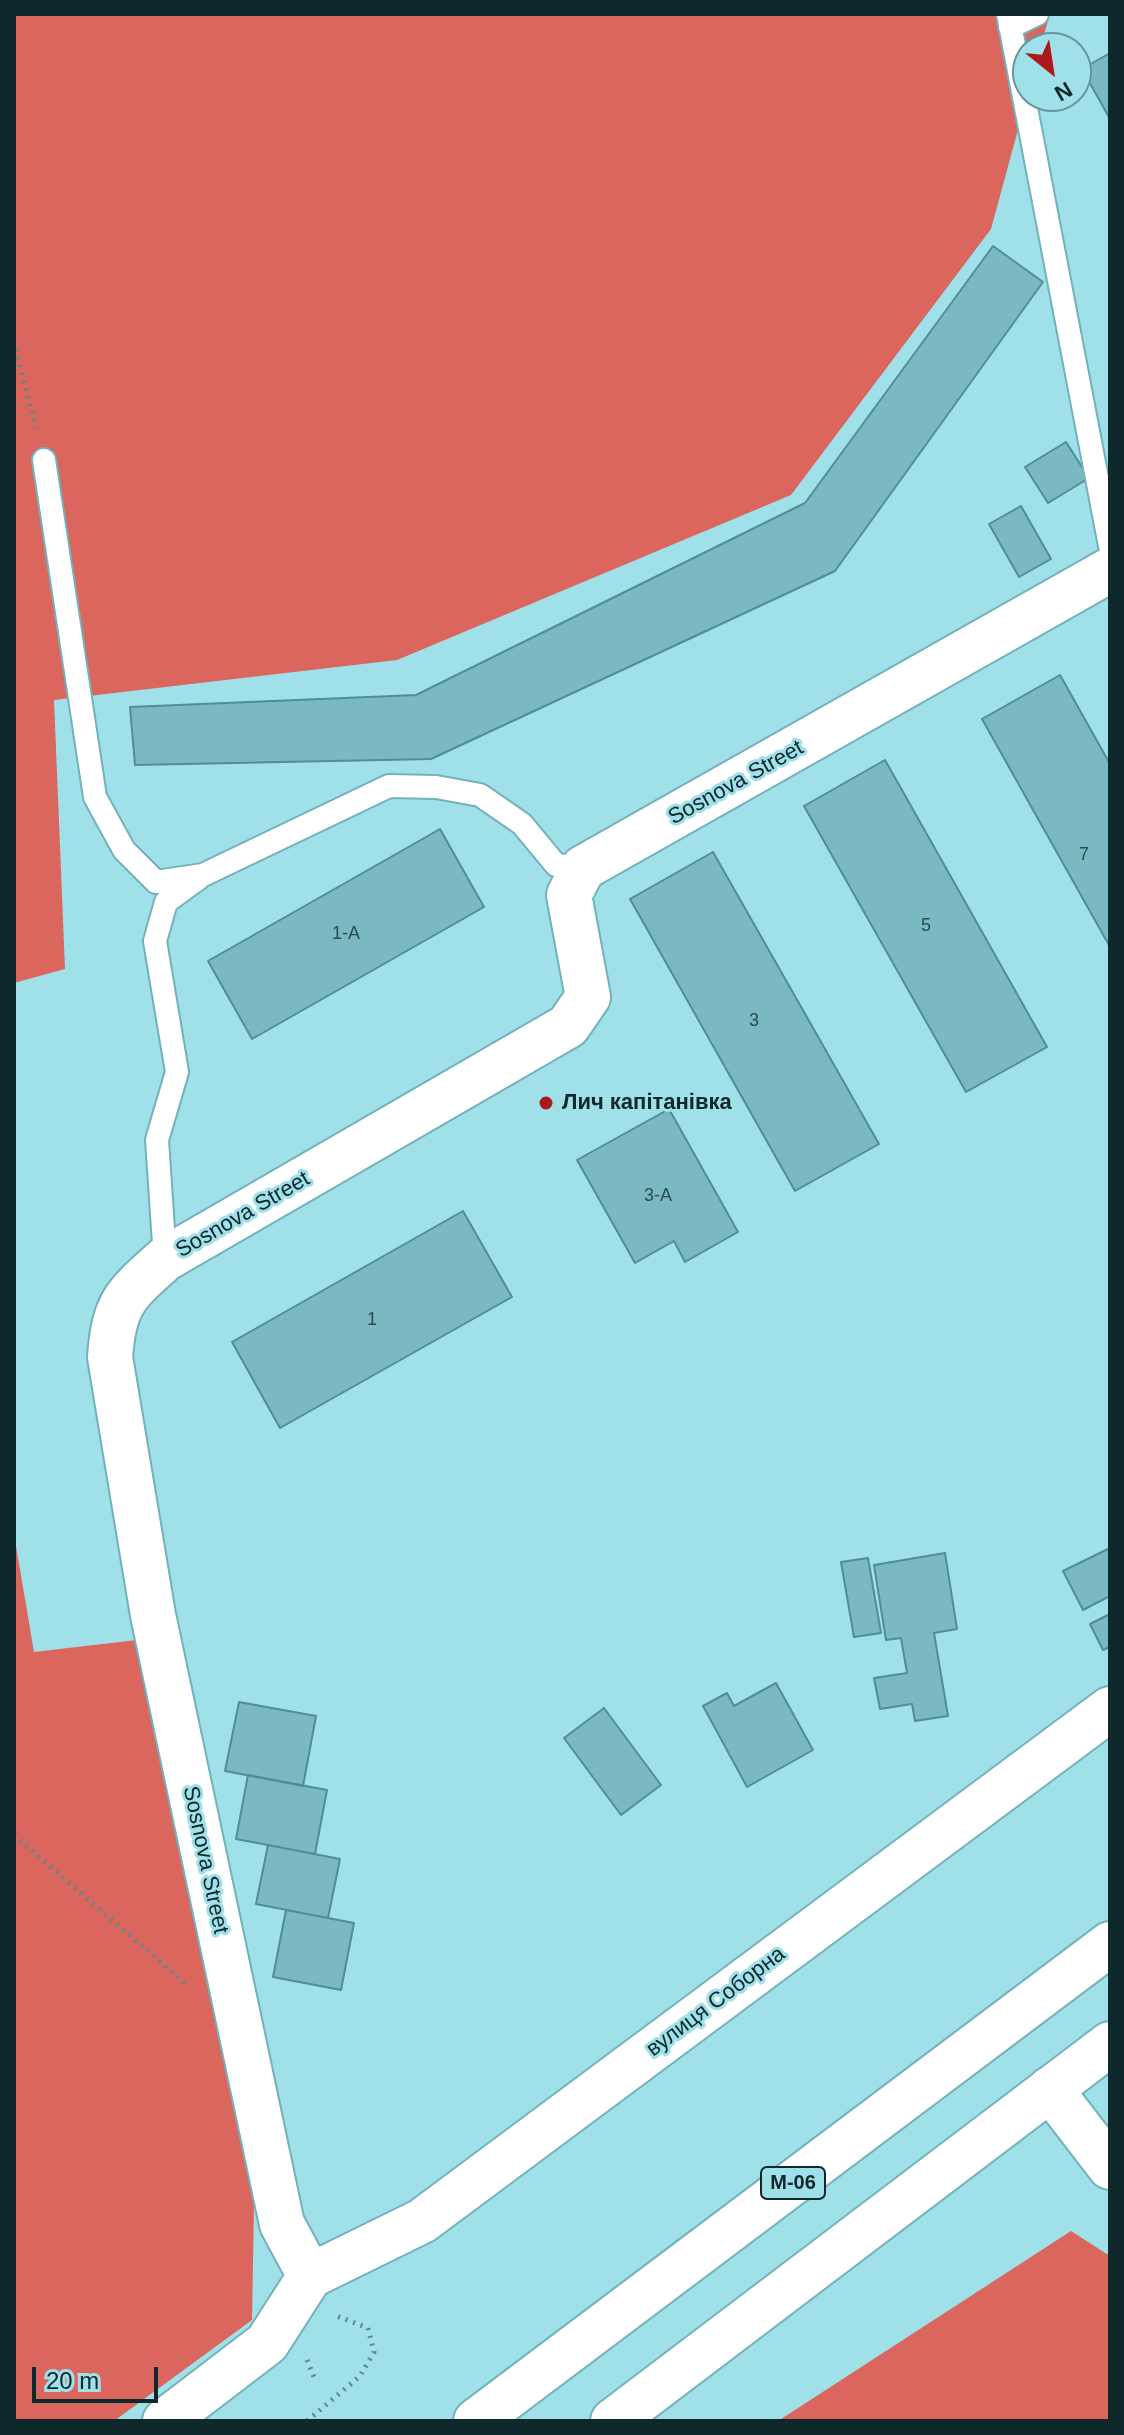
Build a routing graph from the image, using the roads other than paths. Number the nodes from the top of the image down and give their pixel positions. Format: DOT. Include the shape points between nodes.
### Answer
graph roads {
  1 [pos="1037,14"];
  2 [pos="1009,21"];
  3 [pos="44,460"];
  4 [pos="1110,546"];
  5 [pos="1110,570"];
  6 [pos="583,868"];
  7 [pos="203,875"];
  8 [pos="165,1259"];
  9 [pos="1110,1709"];
  10 [pos="1110,1944"];
  11 [pos="1110,2044"];
  12 [pos="1050,2089"];
  13 [pos="1110,2166"];
  14 [pos="310,2276"];
  15 [pos="165,2421"];
  16 [pos="476,2421"];
  17 [pos="613,2421"];
  1 -- 2 [label="lane"];
  2 -- 4 [label="lane"];
  3 -- 7 [label="lane" via="95,797 124,850 156,882"];
  5 -- 6 [label="main road, Sosnova Street"];
  6 -- 7 [label="lane" via="556,865 522,824 480,795 389,786"];
  6 -- 8 [label="main road, Sosnova Street" via="569,895 588,997 568,1026"];
  7 -- 8 [label="lane" via="166,902 155,941 177,1072 157,1140"];
  8 -- 14 [label="main road, Sosnova Street" via="124,1296 112,1327 110,1357 153,1615 282,2224"];
  9 -- 14 [label="main road, вулиця Соборна" via="422,2221"];
  10 -- 16 [label="main road, М-06"];
  11 -- 12 [label="main road"];
  12 -- 13 [label="main road"];
  12 -- 17 [label="main road"];
  14 -- 15 [label="main road" via="267,2343"];
}
